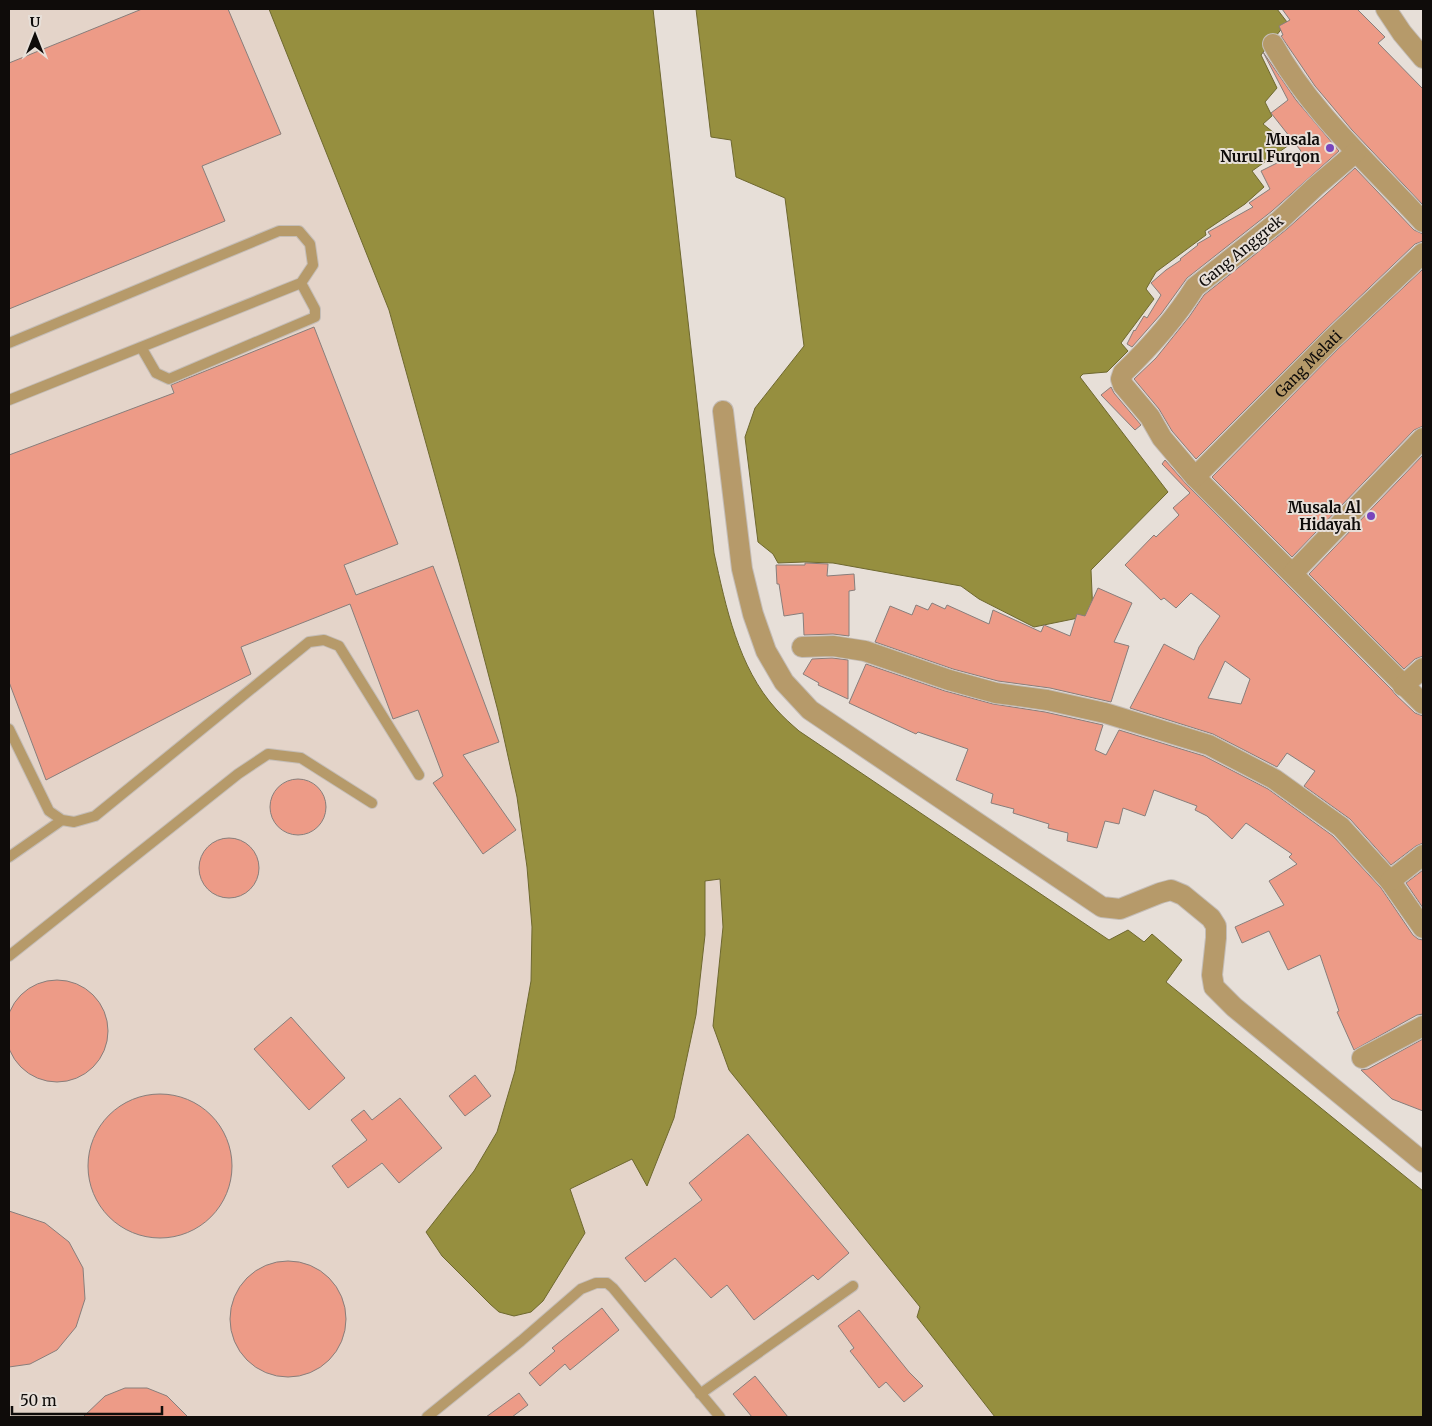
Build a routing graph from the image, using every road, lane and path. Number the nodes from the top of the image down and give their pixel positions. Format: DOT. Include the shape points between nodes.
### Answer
graph roads {
  1 [pos="1386,9"];
  2 [pos="1273,44"];
  3 [pos="1423,58"];
  4 [pos="1356,152"];
  5 [pos="1423,222"];
  6 [pos="1423,253"];
  7 [pos="300,283"];
  8 [pos="9,343"];
  9 [pos="141,347"];
  10 [pos="9,400"];
  11 [pos="723,411"];
  12 [pos="1423,438"];
  13 [pos="1195,476"];
  14 [pos="1293,573"];
  15 [pos="802,647"];
  16 [pos="1423,668"];
  17 [pos="1404,686"];
  18 [pos="1423,704"];
  19 [pos="9,729"];
  20 [pos="419,775"];
  21 [pos="372,803"];
  22 [pos="62,820"];
  23 [pos="1423,855"];
  24 [pos="9,857"];
  25 [pos="1390,881"];
  26 [pos="1423,928"];
  27 [pos="9,956"];
  28 [pos="1423,1026"];
  29 [pos="1362,1058"];
  30 [pos="1423,1162"];
  31 [pos="853,1286"];
  32 [pos="700,1394"];
  33 [pos="427,1417"];
  34 [pos="720,1417"];
  1 -- 3 [label="street"];
  2 -- 4 [label="street" via="1287,70"];
  4 -- 5 [label="street"];
  4 -- 13 [label="street, Gang Anggrek" via="1280,220 1224,266 1204,278 1150,347 1123,373 1123,384 1150,417 1162,438"];
  6 -- 13 [label="street, Gang Melati"];
  7 -- 8 [label="lane" via="314,265 310,244 299,231 279,231"];
  7 -- 9 [label="lane"];
  7 -- 9 [label="lane" via="316,309 315,317 169,379 156,373"];
  9 -- 10 [label="lane"];
  11 -- 30 [label="street" via="742,569 753,614 766,651 784,682 810,710 1102,907 1120,909 1171,890 1183,895 1216,926 1214,987"];
  12 -- 14 [label="street"];
  13 -- 14 [label="street"];
  14 -- 17 [label="street"];
  15 -- 25 [label="street" via="833,646 866,651 996,693 1105,713 1209,745 1274,780 1341,827"];
  16 -- 17 [label="street"];
  17 -- 18 [label="street"];
  19 -- 22 [label="lane" via="49,811"];
  20 -- 22 [label="lane" via="339,646 324,640 310,642 95,816 74,822"];
  21 -- 27 [label="lane" via="300,758 268,754 238,774"];
  22 -- 24 [label="lane"];
  23 -- 25 [label="street"];
  25 -- 26 [label="street"];
  28 -- 29 [label="street"];
  31 -- 32 [label="lane"];
  32 -- 33 [label="lane" via="613,1288 607,1283 596,1283 581,1289"];
  32 -- 34 [label="lane"];
}
